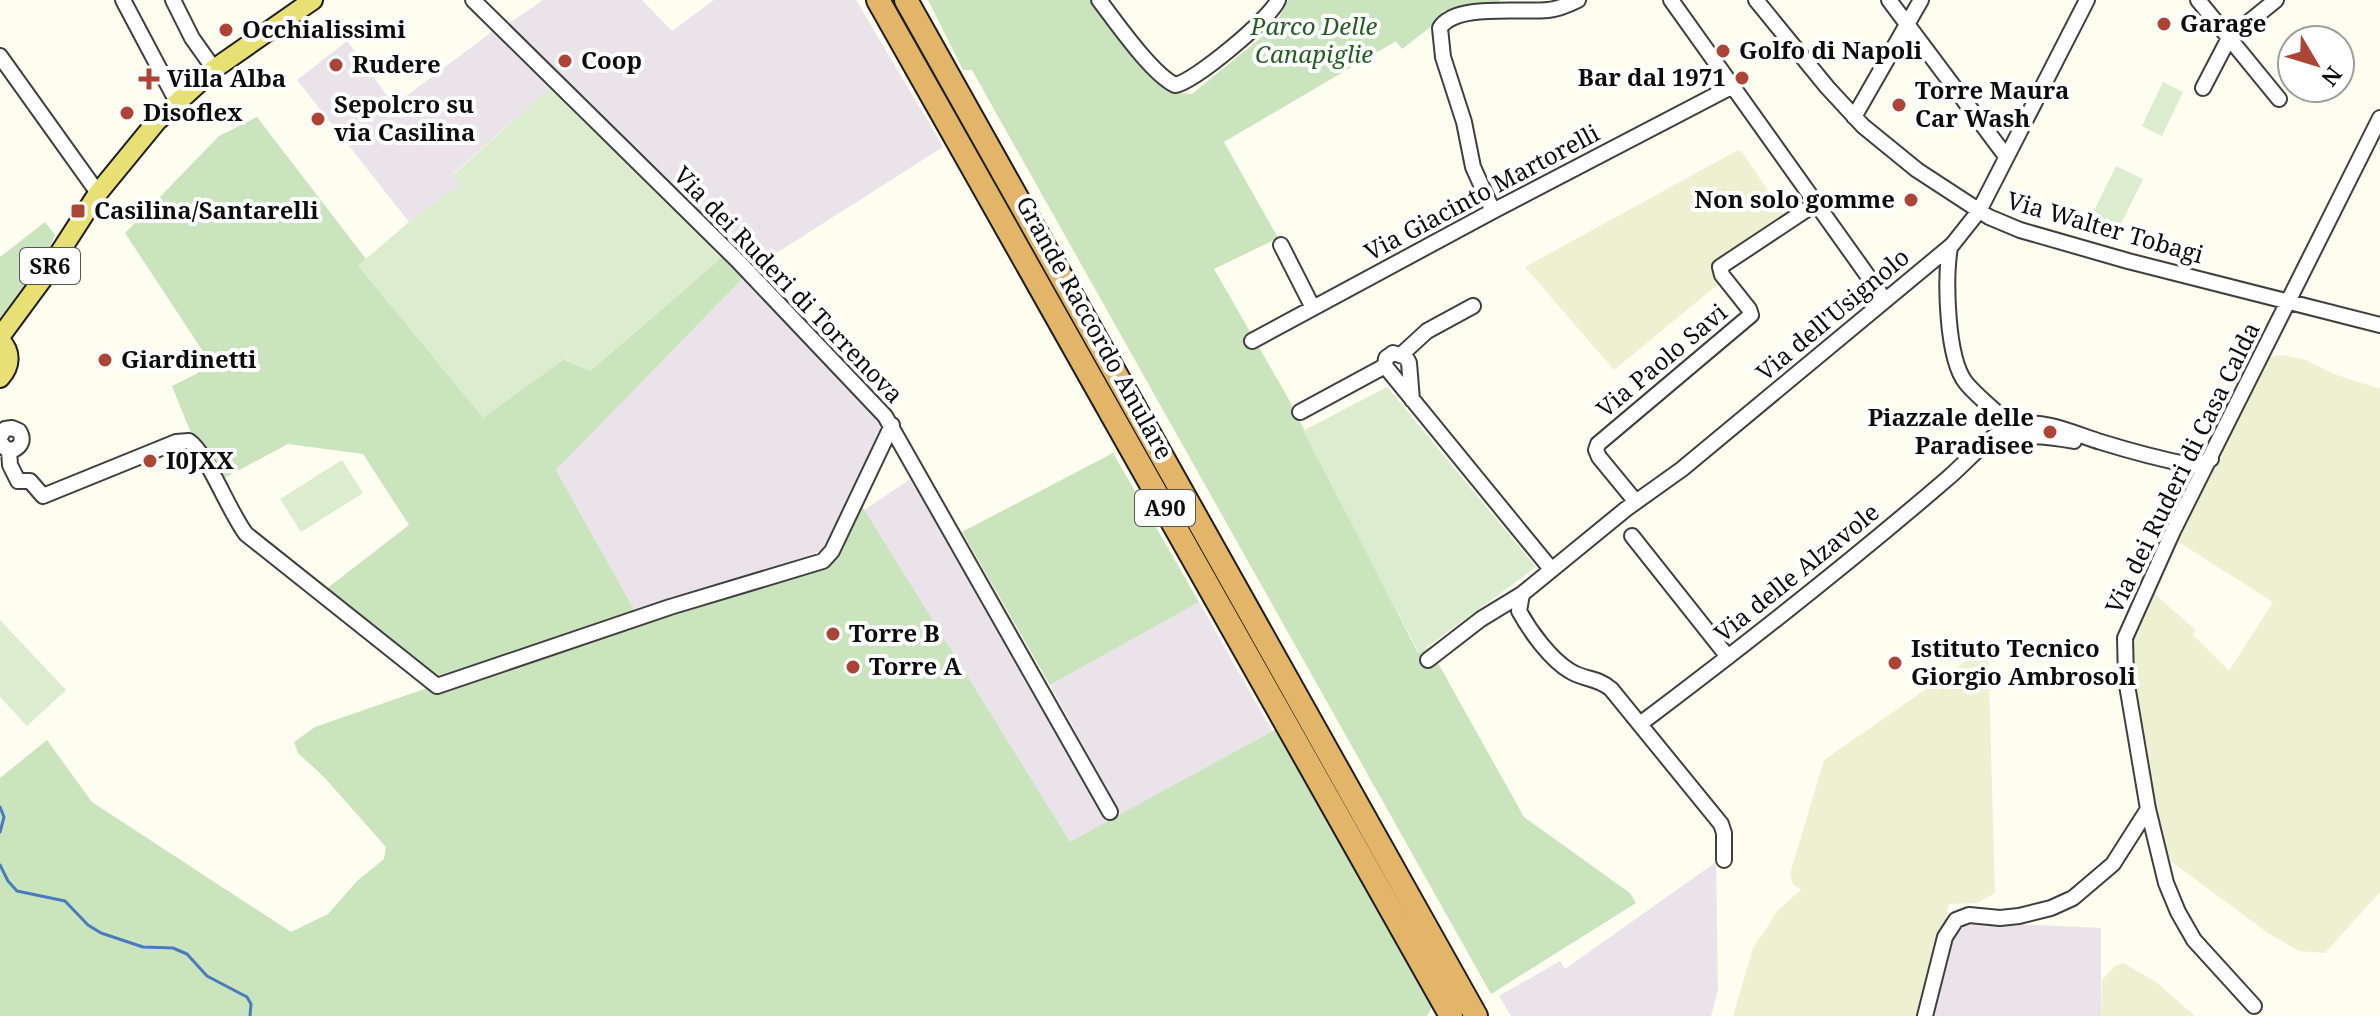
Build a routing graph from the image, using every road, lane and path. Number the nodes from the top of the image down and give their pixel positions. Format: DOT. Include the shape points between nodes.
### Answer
graph roads {
  1 [pos="123,0"];
  2 [pos="173,0"];
  3 [pos="313,0"];
  4 [pos="473,0"];
  5 [pos="878,0"];
  6 [pos="906,0"];
  7 [pos="1099,0"];
  8 [pos="1278,0"];
  9 [pos="1578,0"];
  10 [pos="1671,0"];
  11 [pos="1756,0"];
  12 [pos="1889,0"];
  13 [pos="1921,0"];
  14 [pos="2087,0"];
  15 [pos="2198,0"];
  16 [pos="2276,0"];
  17 [pos="291,6"];
  18 [pos="1907,25"];
  19 [pos="2229,38"];
  20 [pos="0,56"];
  21 [pos="214,69"];
  22 [pos="1733,86"];
  23 [pos="2203,88"];
  24 [pos="2276,95"];
  25 [pos="177,102"];
  26 [pos="1858,111"];
  27 [pos="2380,118"];
  28 [pos="2005,155"];
  29 [pos="98,193"];
  30 [pos="1815,204"];
  31 [pos="1493,211"];
  32 [pos="1979,211"];
  33 [pos="1281,245"];
  34 [pos="1950,247"];
  35 [pos="1885,300"];
  36 [pos="2289,302"];
  37 [pos="1473,306"];
  38 [pos="1313,308"];
  39 [pos="2380,325"];
  40 [pos="0,339"];
  41 [pos="1252,341"];
  42 [pos="1402,354"];
  43 [pos="1385,366"];
  44 [pos="0,378"];
  45 [pos="1412,400"];
  46 [pos="1300,412"];
  47 [pos="892,425"];
  48 [pos="2016,431"];
  49 [pos="2,437"];
  50 [pos="2211,459"];
  51 [pos="1636,502"];
  52 [pos="1632,536"];
  53 [pos="1551,569"];
  54 [pos="1522,594"];
  55 [pos="1728,657"];
  56 [pos="1428,660"];
  57 [pos="1640,724"];
  58 [pos="2148,809"];
  59 [pos="1110,812"];
  60 [pos="1724,860"];
  61 [pos="2254,1006"];
  62 [pos="1451,1016"];
  63 [pos="1476,1016"];
  64 [pos="1925,1016"];
  1 -- 25 [label="street"];
  2 -- 21 [label="street"];
  3 -- 17 [label="main road, SR6"];
  4 -- 47 [label="street, Via dei Ruderi di Torrenova" via="737,260"];
  5 -- 62 [label="highway, Grande Raccordo Anulare / A90"];
  6 -- 63 [label="highway, Grande Raccordo Anulare / A90"];
  7 -- 8 [label="street" via="1175,85 1261,23"];
  9 -- 31 [label="street" via="1550,10 1462,13 1439,31 1473,167"];
  10 -- 22 [label="street"];
  11 -- 26 [label="street, Via Walter Tobagi"];
  12 -- 18 [label="street"];
  13 -- 18 [label="street"];
  14 -- 28 [label="street, Via dell'Usignolo"];
  15 -- 19 [label="street"];
  16 -- 19 [label="street"];
  17 -- 21 [label="main road, SR6"];
  18 -- 26 [label="street"];
  18 -- 28 [label="street"];
  19 -- 23 [label="street"];
  19 -- 24 [label="street"];
  20 -- 29 [label="street"];
  21 -- 25 [label="main road, SR6"];
  22 -- 30 [label="street"];
  22 -- 31 [label="street, Via Giacinto Martorelli"];
  25 -- 29 [label="main road, SR6"];
  26 -- 32 [label="street, Via Walter Tobagi" via="1917,170"];
  27 -- 36 [label="street, Via dei Ruderi di Casa Calda"];
  28 -- 32 [label="street, Via dell'Usignolo"];
  29 -- 40 [label="main road, SR6"];
  30 -- 35 [label="street"];
  30 -- 51 [label="street, Via Paolo Savi" via="1720,267 1751,315 1596,447"];
  31 -- 38 [label="street, Via Giacinto Martorelli"];
  32 -- 34 [label="street, Via dell'Usignolo"];
  32 -- 36 [label="street, Via Walter Tobagi" via="2020,230"];
  33 -- 38 [label="street"];
  34 -- 35 [label="street, Via dell'Usignolo"];
  34 -- 48 [label="street" via="1946,287 1956,365 1971,389"];
  35 -- 51 [label="street, Via dell'Usignolo"];
  36 -- 39 [label="street, Via Walter Tobagi"];
  36 -- 50 [label="street, Via dei Ruderi di Casa Calda"];
  37 -- 42 [label="street" via="1427,331"];
  38 -- 41 [label="street, Via Giacinto Martorelli"];
  40 -- 44 [label="main road" via="9,359"];
  42 -- 43 [label="street" via="1391,354"];
  42 -- 45 [label="street" via="1409,363"];
  43 -- 45 [label="street"];
  43 -- 46 [label="street"];
  45 -- 53 [label="street"];
  47 -- 49 [label="street" via="823,561 437,686 246,534 189,441 43,496 30,481 18,481"];
  47 -- 59 [label="street, Via dei Ruderi di Torrenova"];
  48 -- 50 [label="street" via="2099,442 2190,465"];
  48 -- 55 [label="street, Via delle Alzavole" via="1979,452"];
  50 -- 58 [label="street, Via dei Ruderi di Casa Calda" via="2125,638 2125,673"];
  51 -- 53 [label="street, Via dell'Usignolo"];
  52 -- 55 [label="street"];
  53 -- 54 [label="street, Via dell'Usignolo"];
  54 -- 56 [label="street, Via dell'Usignolo"];
  54 -- 57 [label="street" via="1519,611 1552,654 1568,671 1607,686"];
  55 -- 57 [label="street, Via delle Alzavole"];
  57 -- 60 [label="street" via="1721,824"];
  58 -- 61 [label="street, Via dei Ruderi di Casa Calda" via="2166,883 2181,919 2202,951"];
  58 -- 64 [label="street" via="2116,860 2073,898 2019,916 1969,915 1956,920 1945,937"];
}
